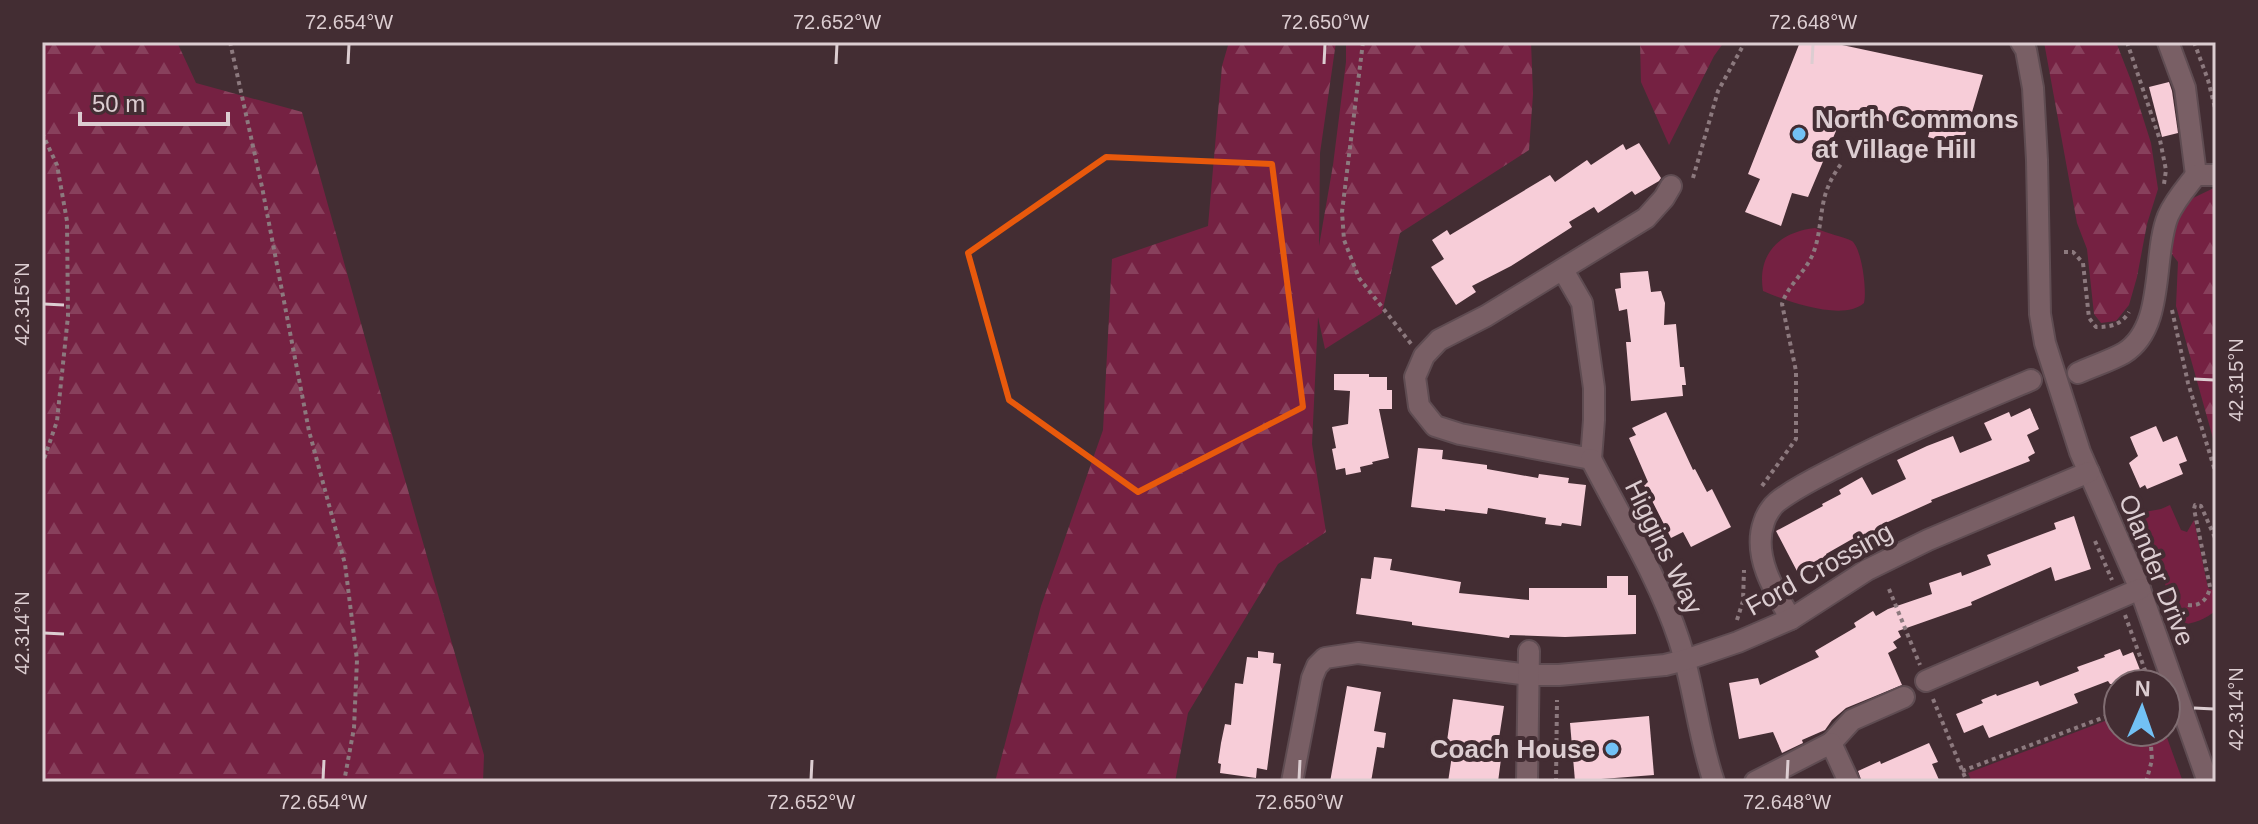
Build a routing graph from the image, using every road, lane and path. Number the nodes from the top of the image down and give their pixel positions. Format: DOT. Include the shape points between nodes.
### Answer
graph roads {
  1 [pos="230,42"];
  2 [pos="1363,42"];
  3 [pos="1745,42"];
  4 [pos="2021,42"];
  5 [pos="2127,42"];
  6 [pos="2168,42"];
  7 [pos="2194,42"];
  8 [pos="2216,112"];
  9 [pos="42,133"];
  10 [pos="2169,138"];
  11 [pos="2160,140"];
  12 [pos="1841,164"];
  13 [pos="2206,175"];
  14 [pos="1693,178"];
  15 [pos="1671,186"];
  16 [pos="2162,196"];
  17 [pos="2064,252"];
  18 [pos="1563,270"];
  19 [pos="2170,302"];
  20 [pos="2133,306"];
  21 [pos="1424,356"];
  22 [pos="2078,373"];
  23 [pos="2031,380"];
  24 [pos="1591,459"];
  25 [pos="42,465"];
  26 [pos="2089,472"];
  27 [pos="2216,474"];
  28 [pos="1762,486"];
  29 [pos="2216,540"];
  30 [pos="1744,568"];
  31 [pos="2140,589"];
  32 [pos="2188,605"];
  33 [pos="1791,619"];
  34 [pos="1736,622"];
  35 [pos="1529,651"];
  36 [pos="1685,660"];
  37 [pos="1529,675"];
  38 [pos="1926,681"];
  39 [pos="1904,697"];
  40 [pos="1557,700"];
  41 [pos="2102,718"];
  42 [pos="1831,743"];
  43 [pos="2151,748"];
  44 [pos="1962,771"];
  45 [pos="344,782"];
  46 [pos="1292,782"];
  47 [pos="1527,782"];
  48 [pos="1556,782"];
  49 [pos="1714,782"];
  50 [pos="1755,782"];
  51 [pos="1849,782"];
  52 [pos="2146,782"];
  53 [pos="2208,782"];
  1 -- 45 [label="path" via="309,431 345,564 357,660 354,728"];
  2 -- 21 [label="path" via="1342,212 1344,240 1359,278"];
  3 -- 14 [label="path" via="1718,91"];
  4 -- 26 [label="street, Olander Drive" via="2034,102 2040,314 2055,377"];
  5 -- 11 [label="path"];
  6 -- 13 [label="street"];
  7 -- 8 [label="path"];
  9 -- 25 [label="path" via="57,165 67,221 68,316 57,421"];
  10 -- 11 [label="path"];
  11 -- 16 [label="path" via="2166,170"];
  12 -- 28 [label="path" via="1827,187 1810,260 1782,304 1796,371 1796,439"];
  13 -- 22 [label="street" via="2181,193 2167,217 2156,295 2142,334 2126,352"];
  15 -- 18 [label="street" via="1646,218"];
  17 -- 20 [label="path" via="2073,252 2083,263 2089,318 2096,327 2119,323"];
  18 -- 21 [label="street" via="1439,340"];
  18 -- 24 [label="street" via="1582,303 1594,388"];
  19 -- 27 [label="path"];
  21 -- 24 [label="street" via="1415,377 1419,406 1435,426"];
  23 -- 33 [label="street" via="1889,440 1774,503 1760,539 1763,562"];
  24 -- 36 [label="street, Higgins Way" via="1660,590"];
  26 -- 31 [label="street, Olander Drive"];
  26 -- 33 [label="street, Ford Crossing" via="1867,570"];
  29 -- 32 [label="path" via="2201,506 2195,505 2210,587 2201,603"];
  30 -- 34 [label="path"];
  31 -- 38 [label="street"];
  31 -- 53 [label="street, Olander Drive"];
  33 -- 36 [label="street, Ford Crossing"];
  35 -- 37 [label="street"];
  36 -- 37 [label="street, Ford Crossing"];
  36 -- 49 [label="street, Higgins Way"];
  37 -- 46 [label="street, Ford Crossing" via="1358,653 1325,658 1312,678"];
  37 -- 47 [label="street"];
  39 -- 42 [label="street" via="1852,720"];
  40 -- 48 [label="path"];
  41 -- 44 [label="path"];
  42 -- 50 [label="street"];
  42 -- 51 [label="street"];
  43 -- 52 [label="path"];
}
